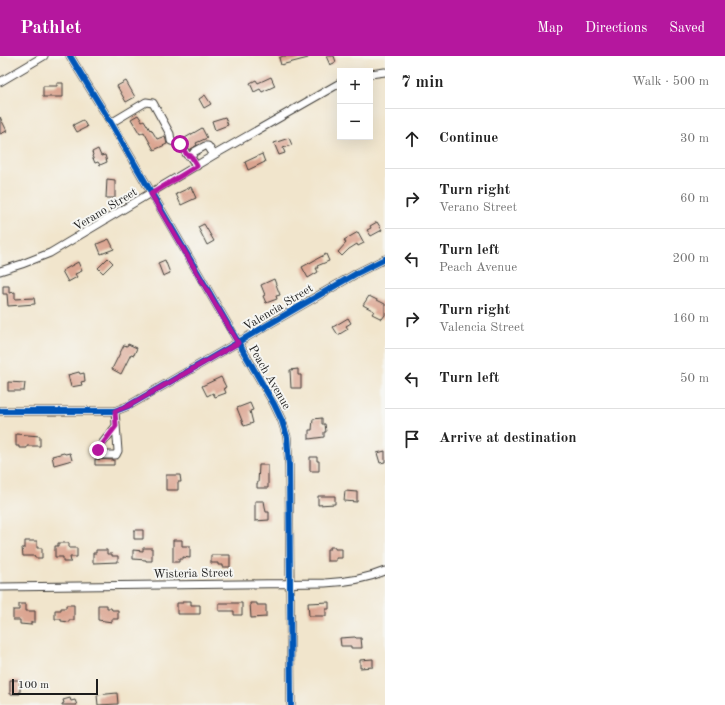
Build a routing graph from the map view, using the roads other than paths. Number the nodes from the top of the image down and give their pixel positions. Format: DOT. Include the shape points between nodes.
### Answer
graph roads {
  1 [pos="44,56"];
  2 [pos="70,56"];
  3 [pos="385,72"];
  4 [pos="373,74"];
  5 [pos="0,82"];
  6 [pos="337,85"];
  7 [pos="111,123"];
  8 [pos="214,155"];
  9 [pos="191,156"];
  10 [pos="197,166"];
  11 [pos="151,194"];
  12 [pos="385,259"];
  13 [pos="0,271"];
  14 [pos="238,343"];
  15 [pos="0,411"];
  16 [pos="115,411"];
  17 [pos="116,426"];
  18 [pos="385,571"];
  19 [pos="290,583"];
  20 [pos="0,586"];
  21 [pos="291,705"];
  1 -- 5 [label="street"];
  2 -- 7 [label="street, Peach Avenue"];
  3 -- 4 [label="street"];
  6 -- 8 [label="street, Verano Street"];
  7 -- 9 [label="street" via="146,102 153,103 169,131 171,141 180,144 187,155"];
  7 -- 11 [label="street, Peach Avenue"];
  8 -- 9 [label="street" via="208,146 205,146"];
  8 -- 10 [label="street, Verano Street"];
  9 -- 10 [label="street"];
  10 -- 11 [label="street, Verano Street"];
  11 -- 13 [label="street, Verano Street" via="50,253"];
  11 -- 14 [label="street, Peach Avenue"];
  12 -- 14 [label="street, Valencia Street"];
  14 -- 16 [label="street, Valencia Street"];
  14 -- 19 [label="street, Peach Avenue" via="274,404 286,437 290,493"];
  15 -- 16 [label="street, Valencia Street"];
  16 -- 17 [label="street"];
  18 -- 19 [label="street, Wisteria Street" via="346,582"];
  19 -- 20 [label="street, Wisteria Street"];
  19 -- 21 [label="street, Peach Avenue"];
}
